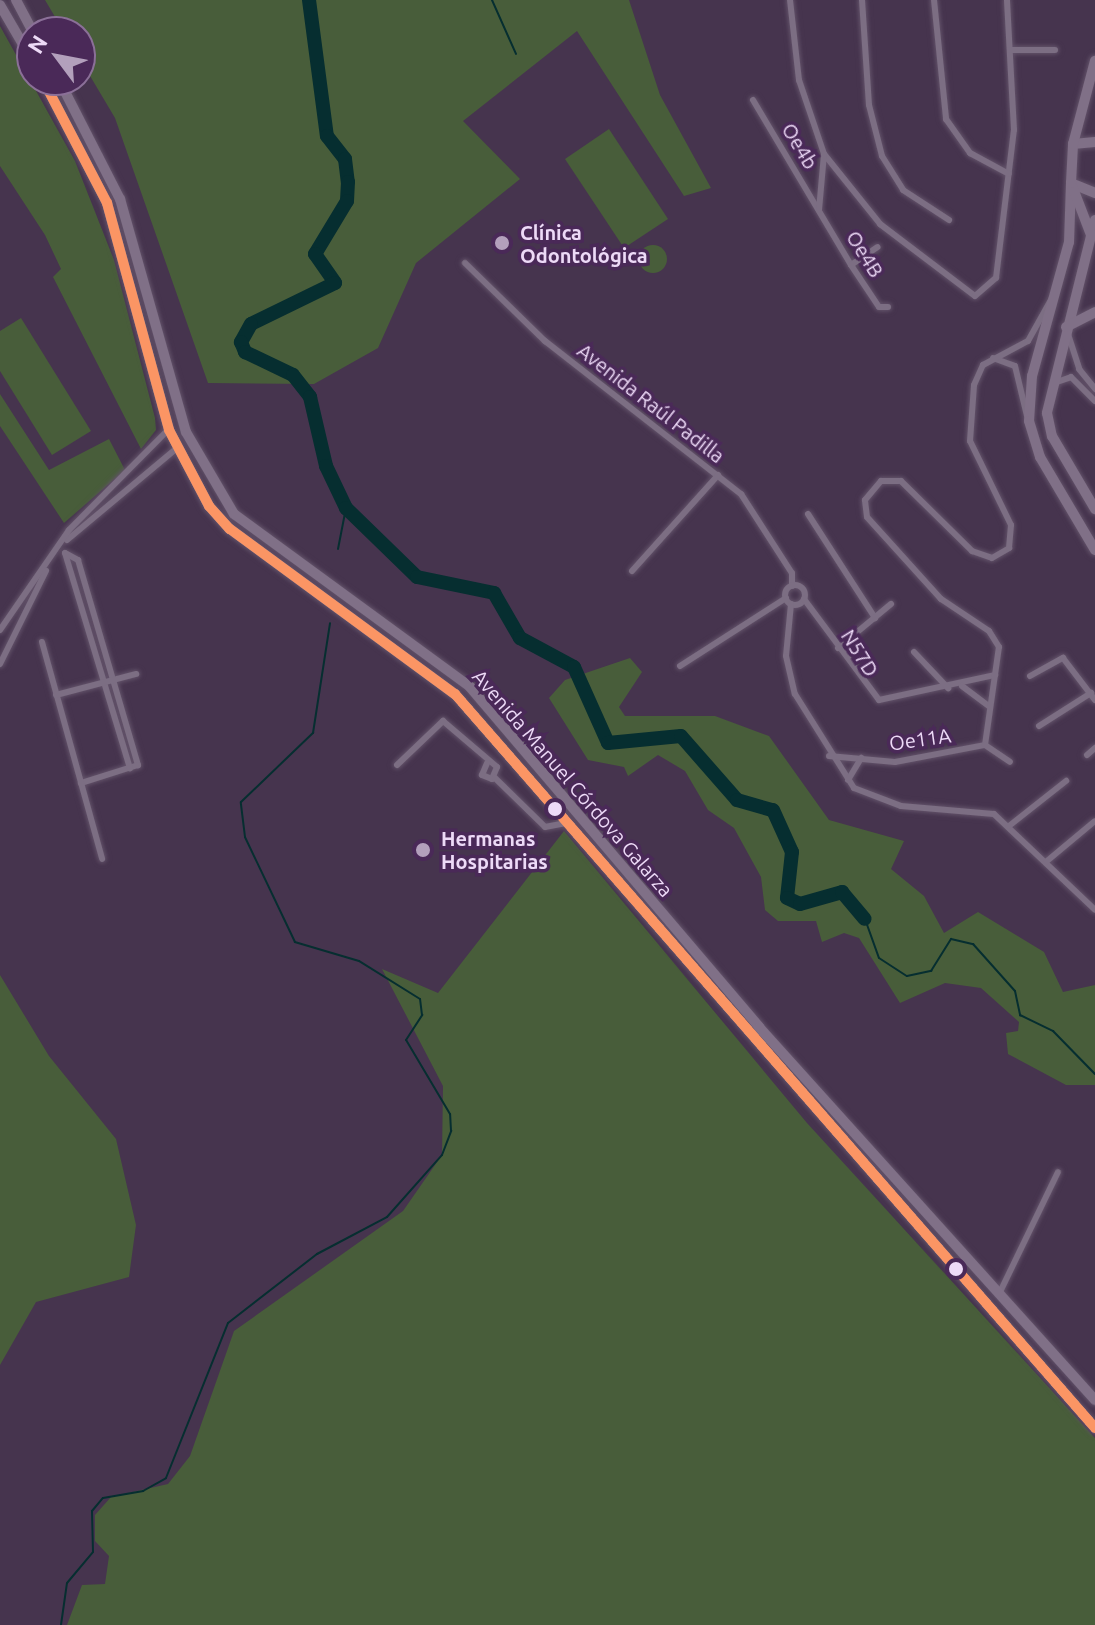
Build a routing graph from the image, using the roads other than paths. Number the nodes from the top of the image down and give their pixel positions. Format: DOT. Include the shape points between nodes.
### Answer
graph roads {
  1 [pos="790,0"];
  2 [pos="862,0"];
  3 [pos="934,0"];
  4 [pos="1007,0"];
  5 [pos="0,5"];
  6 [pos="4,16"];
  7 [pos="16,35"];
  8 [pos="1010,50"];
  9 [pos="1055,50"];
  10 [pos="1095,61"];
  11 [pos="51,96"];
  12 [pos="67,96"];
  13 [pos="753,100"];
  14 [pos="1095,142"];
  15 [pos="1073,144"];
  16 [pos="824,154"];
  17 [pos="1009,174"];
  18 [pos="1071,183"];
  19 [pos="1095,193"];
  20 [pos="819,210"];
  21 [pos="949,220"];
  22 [pos="1095,220"];
  23 [pos="1093,239"];
  24 [pos="878,247"];
  25 [pos="465,263"];
  26 [pos="851,265"];
  27 [pos="1056,292"];
  28 [pos="888,307"];
  29 [pos="1095,312"];
  30 [pos="1065,329"];
  31 [pos="993,358"];
  32 [pos="1051,385"];
  33 [pos="1095,389"];
  34 [pos="1094,398"];
  35 [pos="1029,421"];
  36 [pos="169,430"];
  37 [pos="176,449"];
  38 [pos="718,475"];
  39 [pos="1095,509"];
  40 [pos="808,514"];
  41 [pos="64,546"];
  42 [pos="1095,550"];
  43 [pos="294,568"];
  44 [pos="46,569"];
  45 [pos="632,571"];
  46 [pos="792,586"];
  47 [pos="804,599"];
  48 [pos="788,601"];
  49 [pos="891,604"];
  50 [pos="875,618"];
  51 [pos="0,630"];
  52 [pos="42,642"];
  53 [pos="838,648"];
  54 [pos="914,652"];
  55 [pos="0,664"];
  56 [pos="680,666"];
  57 [pos="136,674"];
  58 [pos="995,675"];
  59 [pos="1030,676"];
  60 [pos="114,681"];
  61 [pos="104,684"];
  62 [pos="962,686"];
  63 [pos="948,688"];
  64 [pos="56,695"];
  65 [pos="1093,697"];
  66 [pos="989,706"];
  67 [pos="1039,726"];
  68 [pos="985,745"];
  69 [pos="1095,748"];
  70 [pos="1087,755"];
  71 [pos="829,756"];
  72 [pos="861,758"];
  73 [pos="1010,762"];
  74 [pos="487,763"];
  75 [pos="397,765"];
  76 [pos="130,768"];
  77 [pos="495,778"];
  78 [pos="848,780"];
  79 [pos="1066,781"];
  80 [pos="81,783"];
  81 [pos="581,814"];
  82 [pos="1095,821"];
  83 [pos="565,823"];
  84 [pos="1009,826"];
  85 [pos="102,859"];
  86 [pos="1047,861"];
  87 [pos="1095,910"];
  88 [pos="794,1065"];
  89 [pos="784,1074"];
  90 [pos="860,1138"];
  91 [pos="848,1149"];
  92 [pos="1058,1172"];
  93 [pos="1000,1292"];
  94 [pos="1095,1400"];
  95 [pos="1095,1428"];
  1 -- 16 [label="street" via="799,80"];
  2 -- 21 [label="street" via="869,105 882,156 903,190"];
  3 -- 17 [label="street" via="946,119 970,153"];
  4 -- 8 [label="street"];
  5 -- 6 [label="main road"];
  6 -- 7 [label="main road"];
  8 -- 9 [label="street"];
  8 -- 17 [label="street"];
  10 -- 15 [label="main road"];
  11 -- 36 [label="main road, Avenida Manuel Córdova Galarza" via="107,203"];
  12 -- 43 [label="main road, Avenida Manuel Córdova Galarza" via="120,199 171,395 201,466 234,514"];
  13 -- 20 [label="street, Oe4b"];
  14 -- 15 [label="main road"];
  15 -- 18 [label="main road"];
  16 -- 17 [label="street" via="880,224 971,296 989,292 996,278"];
  16 -- 20 [label="street"];
  18 -- 19 [label="main road"];
  18 -- 23 [label="main road"];
  18 -- 27 [label="main road"];
  20 -- 26 [label="street, Oe4B"];
  22 -- 23 [label="main road"];
  23 -- 30 [label="main road"];
  24 -- 26 [label="street"];
  25 -- 38 [label="street, Avenida Raúl Padilla" via="545,341"];
  26 -- 28 [label="street, Oe4B" via="879,307"];
  27 -- 31 [label="street" via="1028,341"];
  27 -- 35 [label="main road" via="1032,376"];
  29 -- 30 [label="main road"];
  30 -- 32 [label="main road"];
  30 -- 33 [label="street"];
  31 -- 35 [label="street" via="1015,366"];
  31 -- 58 [label="street" via="974,385 970,441 1011,525 1009,548 992,558 972,551 901,481 875,484 864,509 941,599 989,631 999,647"];
  32 -- 34 [label="street" via="1071,377"];
  32 -- 39 [label="main road" via="1052,436"];
  35 -- 42 [label="main road" via="1040,457"];
  36 -- 37 [label="main road, Avenida Manuel Córdova Galarza"];
  36 -- 41 [label="street"];
  37 -- 41 [label="street"];
  37 -- 43 [label="main road, Avenida Manuel Córdova Galarza" via="220,518"];
  38 -- 45 [label="street"];
  38 -- 46 [label="street, Avenida Raúl Padilla" via="741,494 792,573"];
  40 -- 50 [label="street"];
  41 -- 44 [label="street"];
  41 -- 60 [label="street" via="78,560"];
  41 -- 61 [label="street"];
  43 -- 81 [label="main road, Avenida Manuel Córdova Galarza" via="348,596 470,687"];
  43 -- 83 [label="main road, Avenida Manuel Córdova Galarza" via="433,671"];
  44 -- 51 [label="street"];
  44 -- 55 [label="street"];
  46 -- 47 [label="street, N57D" via="803,589"];
  46 -- 48 [label="street"];
  47 -- 48 [label="street"];
  47 -- 53 [label="street, N57D"];
  48 -- 56 [label="street"];
  48 -- 71 [label="street" via="790,673"];
  49 -- 50 [label="street"];
  50 -- 53 [label="street"];
  52 -- 64 [label="street"];
  53 -- 63 [label="street, N57D" via="879,700"];
  54 -- 63 [label="street"];
  57 -- 60 [label="street"];
  58 -- 62 [label="street, N57D"];
  58 -- 66 [label="street"];
  59 -- 65 [label="street" via="1063,658"];
  60 -- 61 [label="street"];
  60 -- 76 [label="street" via="138,765"];
  61 -- 64 [label="street"];
  61 -- 76 [label="street"];
  62 -- 63 [label="street, N57D"];
  62 -- 66 [label="street"];
  64 -- 80 [label="street"];
  65 -- 67 [label="street"];
  66 -- 68 [label="street"];
  68 -- 72 [label="street, Oe11A" via="895,762"];
  68 -- 73 [label="street"];
  69 -- 70 [label="street"];
  71 -- 72 [label="street, Oe11A"];
  71 -- 78 [label="street"];
  72 -- 78 [label="street"];
  74 -- 75 [label="street" via="443,721"];
  74 -- 77 [label="street" via="497,767"];
  74 -- 77 [label="street" via="482,775"];
  76 -- 80 [label="street"];
  77 -- 83 [label="street" via="545,827"];
  78 -- 84 [label="street" via="867,797 994,814"];
  79 -- 84 [label="street"];
  80 -- 85 [label="street"];
  81 -- 83 [label="main road"];
  81 -- 88 [label="main road, Avenida Manuel Córdova Galarza"];
  82 -- 86 [label="street"];
  83 -- 89 [label="main road, Avenida Manuel Córdova Galarza"];
  84 -- 86 [label="street"];
  86 -- 87 [label="street"];
  88 -- 89 [label="main road"];
  88 -- 90 [label="main road, Avenida Manuel Córdova Galarza"];
  89 -- 91 [label="main road, Avenida Manuel Córdova Galarza"];
  90 -- 91 [label="main road"];
  90 -- 93 [label="main road, Avenida Manuel Córdova Galarza"];
  91 -- 95 [label="main road, Avenida Manuel Córdova Galarza"];
  92 -- 93 [label="street"];
  93 -- 94 [label="main road, Avenida Manuel Córdova Galarza"];
}
